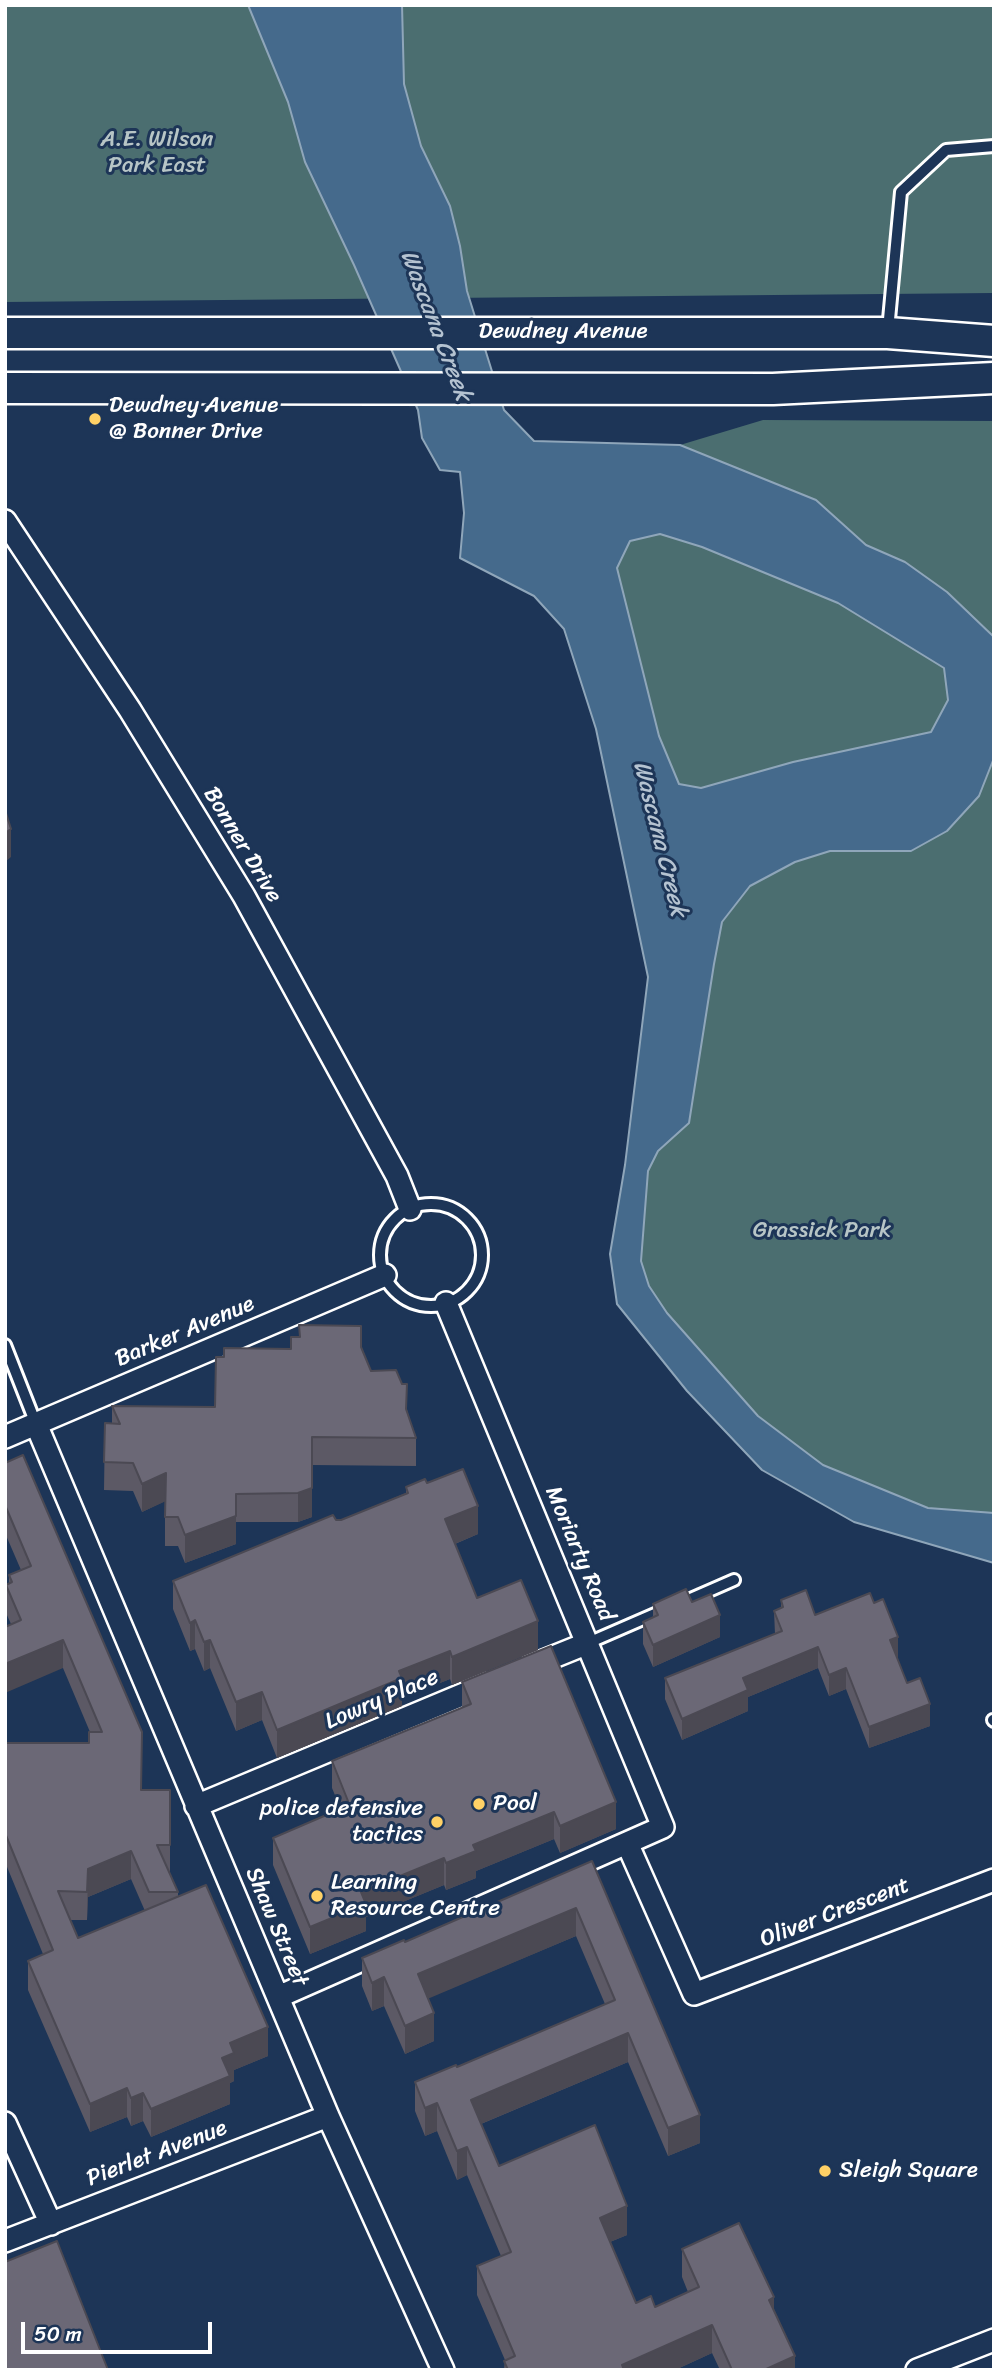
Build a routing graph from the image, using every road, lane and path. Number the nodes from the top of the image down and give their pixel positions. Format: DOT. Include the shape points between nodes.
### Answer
graph roads {
  1 [pos="994,146"];
  2 [pos="5,332"];
  3 [pos="888,333"];
  4 [pos="994,341"];
  5 [pos="994,378"];
  6 [pos="5,388"];
  7 [pos="5,522"];
  8 [pos="410,1209"];
  9 [pos="385,1275"];
  10 [pos="446,1303"];
  11 [pos="5,1345"];
  12 [pos="36,1424"];
  13 [pos="5,1437"];
  14 [pos="734,1580"];
  15 [pos="588,1643"];
  16 [pos="196,1806"];
  17 [pos="627,1843"];
  18 [pos="994,1880"];
  19 [pos="278,1997"];
  20 [pos="328,2116"];
  21 [pos="5,2123"];
  22 [pos="51,2224"];
  23 [pos="5,2241"];
  24 [pos="994,2340"];
  25 [pos="443,2370"];
  26 [pos="917,2370"];
  1 -- 3 [label="lane" via="946,150 901,192"];
  2 -- 3 [label="main road, Dewdney Avenue"];
  3 -- 4 [label="main road, Dewdney Avenue"];
  5 -- 6 [label="main road" via="773,388"];
  7 -- 8 [label="street, Bonner Drive" via="130,710 244,896 397,1176"];
  8 -- 9 [label="lane" via="390,1224 383,1239 380,1256"];
  8 -- 10 [label="lane" via="435,1204 452,1208 476,1231 482,1254 477,1278 467,1292"];
  9 -- 10 [label="lane" via="392,1287 420,1305"];
  9 -- 12 [label="street, Barker Avenue"];
  10 -- 15 [label="street, Moriarty Road"];
  11 -- 12 [label="lane"];
  12 -- 13 [label="street, Barker Avenue"];
  12 -- 16 [label="street, Shaw Street"];
  14 -- 15 [label="lane"];
  15 -- 16 [label="street, Lowry Place"];
  15 -- 17 [label="street, Moriarty Road" via="663,1827"];
  16 -- 19 [label="street, Shaw Street"];
  17 -- 18 [label="street, Oliver Crescent" via="694,1994"];
  17 -- 19 [label="street"];
  19 -- 20 [label="street, Shaw Street"];
  20 -- 22 [label="street, Pierlet Avenue"];
  20 -- 25 [label="street, Shaw Street"];
  21 -- 22 [label="street"];
  22 -- 23 [label="street, Pierlet Avenue"];
  24 -- 26 [label="street"];
}
